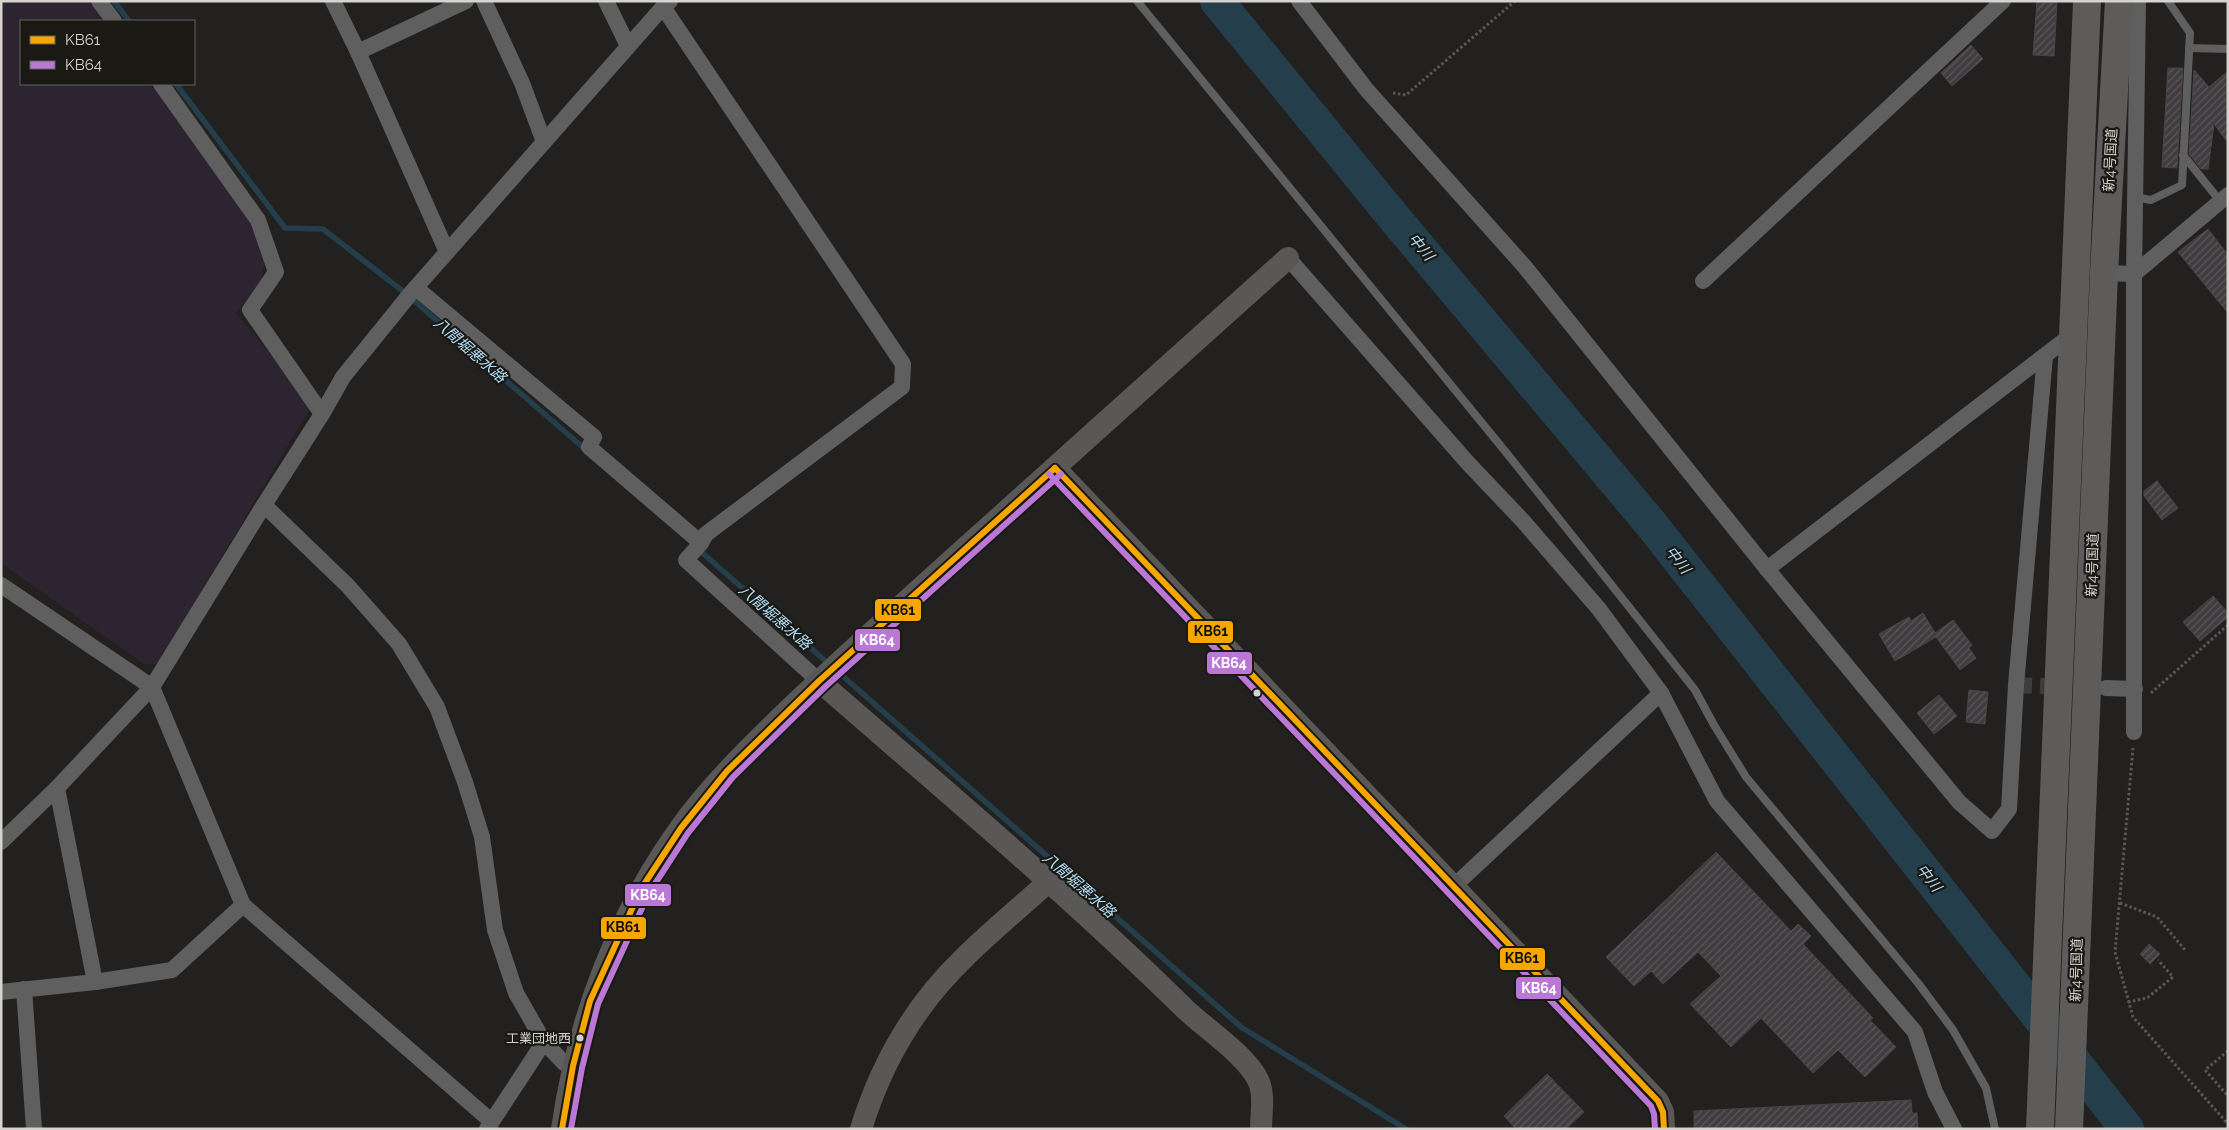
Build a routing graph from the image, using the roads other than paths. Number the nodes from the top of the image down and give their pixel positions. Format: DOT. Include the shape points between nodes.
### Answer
graph roads {
  1 [pos="99,1"];
  2 [pos="333,1"];
  3 [pos="466,1"];
  4 [pos="484,1"];
  5 [pos="606,1"];
  6 [pos="1136,1"];
  7 [pos="1299,1"];
  8 [pos="2003,1"];
  9 [pos="2087,1"];
  10 [pos="2119,1"];
  11 [pos="2138,1"];
  12 [pos="2168,1"];
  13 [pos="666,4"];
  14 [pos="113,20"];
  15 [pos="628,46"];
  16 [pos="2190,48"];
  17 [pos="2228,49"];
  18 [pos="358,52"];
  19 [pos="161,85"];
  20 [pos="544,142"];
  21 [pos="2183,155"];
  22 [pos="2135,197"];
  23 [pos="2224,198"];
  24 [pos="447,252"];
  25 [pos="1288,258"];
  26 [pos="2104,273"];
  27 [pos="2134,274"];
  28 [pos="1703,281"];
  29 [pos="414,290"];
  30 [pos="2074,333"];
  31 [pos="2045,356"];
  32 [pos="322,414"];
  33 [pos="1055,468"];
  34 [pos="264,505"];
  35 [pos="700,543"];
  36 [pos="1767,570"];
  37 [pos="1,585"];
  38 [pos="821,678"];
  39 [pos="152,687"];
  40 [pos="2106,688"];
  41 [pos="2134,689"];
  42 [pos="1660,693"];
  43 [pos="2134,732"];
  44 [pos="57,788"];
  45 [pos="1,842"];
  46 [pos="1049,881"];
  47 [pos="1453,887"];
  48 [pos="244,905"];
  49 [pos="94,982"];
  50 [pos="24,989"];
  51 [pos="1,992"];
  52 [pos="544,1042"];
  53 [pos="573,1066"];
  54 [pos="489,1125"];
  55 [pos="34,1129"];
  56 [pos="562,1129"];
  57 [pos="861,1129"];
  58 [pos="1260,1129"];
  59 [pos="1664,1129"];
  60 [pos="1954,1129"];
  61 [pos="1995,1129"];
  62 [pos="2040,1129"];
  63 [pos="2069,1129"];
  1 -- 14 [label="street"];
  2 -- 18 [label="street"];
  3 -- 18 [label="street"];
  4 -- 20 [label="street" via="522,83"];
  5 -- 15 [label="street"];
  6 -- 61 [label="lane" via="1503,448 1695,690 1746,777 1918,983 1953,1030 1986,1088"];
  7 -- 36 [label="street" via="1366,89 1525,267"];
  8 -- 28 [label="street"];
  9 -- 30 [label="highway, 新4号国道"];
  10 -- 26 [label="highway, 新4号国道"];
  11 -- 22 [label="street"];
  12 -- 16 [label="lane" via="2190,33"];
  13 -- 15 [label="street"];
  13 -- 35 [label="street" via="903,364 902,387 706,534"];
  15 -- 20 [label="street"];
  16 -- 17 [label="lane"];
  16 -- 21 [label="lane"];
  18 -- 24 [label="street"];
  19 -- 32 [label="street" via="258,220 276,272 250,310"];
  20 -- 24 [label="street"];
  21 -- 22 [label="lane" via="2182,185 2151,200"];
  21 -- 23 [label="lane"];
  22 -- 27 [label="street"];
  23 -- 27 [label="street"];
  24 -- 29 [label="street"];
  25 -- 33 [label="street"];
  25 -- 42 [label="street" via="1599,608"];
  26 -- 27 [label="street"];
  26 -- 63 [label="highway, 新4号国道"];
  27 -- 41 [label="street"];
  29 -- 32 [label="street" via="343,376"];
  29 -- 35 [label="street" via="594,437 589,447"];
  30 -- 31 [label="street"];
  30 -- 62 [label="highway, 新4号国道"];
  31 -- 36 [label="street"];
  31 -- 36 [label="street" via="2016,685 2009,809 1992,832 1959,802"];
  32 -- 34 [label="street"];
  33 -- 38 [label="street"];
  33 -- 47 [label="street"];
  34 -- 39 [label="street"];
  34 -- 52 [label="street" via="348,586 399,644 437,707 482,837 495,930 516,993"];
  35 -- 38 [label="street" via="686,560"];
  37 -- 39 [label="street"];
  38 -- 46 [label="street"];
  38 -- 53 [label="street" via="727,771 681,828 641,889 590,1001"];
  39 -- 44 [label="street"];
  39 -- 48 [label="street"];
  40 -- 41 [label="street"];
  41 -- 43 [label="street"];
  42 -- 47 [label="street"];
  42 -- 60 [label="street" via="1717,801 1915,1032 1935,1092"];
  44 -- 45 [label="street"];
  44 -- 49 [label="street"];
  46 -- 57 [label="street" via="963,958 934,991 907,1027 884,1067"];
  46 -- 58 [label="street" via="1250,1067 1259,1081 1262,1094"];
  47 -- 59 [label="street" via="1658,1102 1663,1112"];
  48 -- 49 [label="street" via="172,970"];
  48 -- 54 [label="street"];
  49 -- 50 [label="street"];
  50 -- 51 [label="street"];
  50 -- 55 [label="street"];
  52 -- 53 [label="street" via="564,1063"];
  52 -- 54 [label="street"];
  53 -- 56 [label="street"];
}
